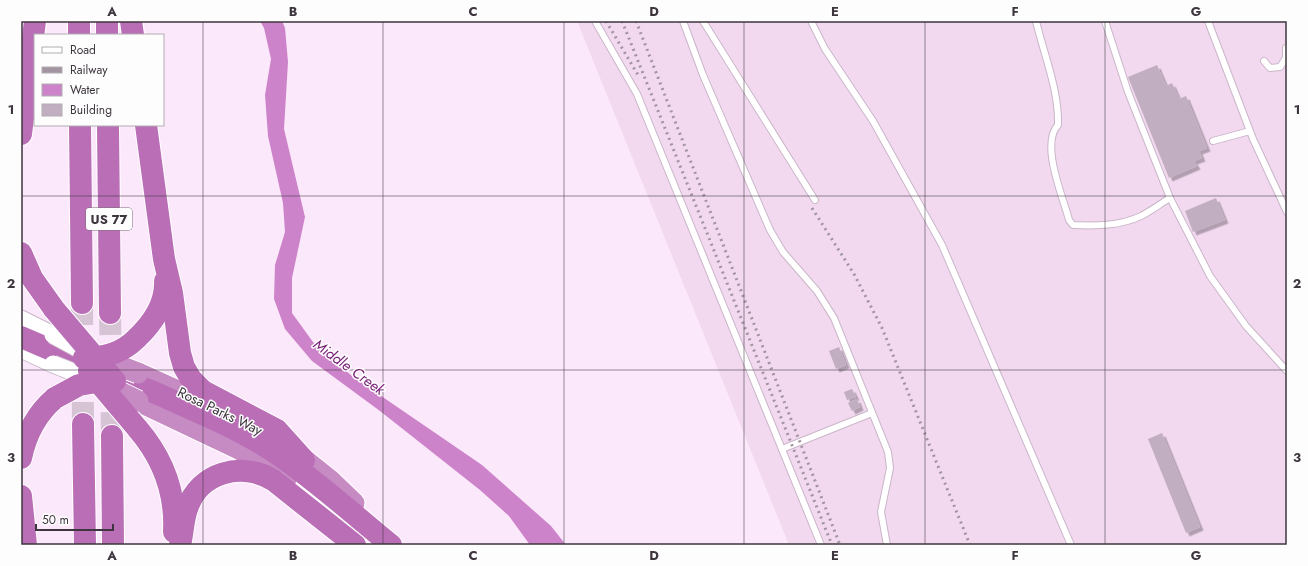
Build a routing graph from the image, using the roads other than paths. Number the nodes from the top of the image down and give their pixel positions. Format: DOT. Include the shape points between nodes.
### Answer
graph roads {
  1 [pos="35,21"];
  2 [pos="79,21"];
  3 [pos="107,21"];
  4 [pos="131,21"];
  5 [pos="595,21"];
  6 [pos="683,21"];
  7 [pos="703,21"];
  8 [pos="811,21"];
  9 [pos="1036,21"];
  10 [pos="1105,21"];
  11 [pos="1208,21"];
  12 [pos="79,34"];
  13 [pos="107,34"];
  14 [pos="133,34"];
  15 [pos="1286,48"];
  16 [pos="1264,61"];
  17 [pos="22,123"];
  18 [pos="80,126"];
  19 [pos="108,126"];
  20 [pos="146,126"];
  21 [pos="1250,131"];
  22 [pos="1213,141"];
  23 [pos="1170,198"];
  24 [pos="815,200"];
  25 [pos="1287,212"];
  26 [pos="21,253"];
  27 [pos="164,259"];
  28 [pos="82,303"];
  29 [pos="110,313"];
  30 [pos="21,319"];
  31 [pos="21,337"];
  32 [pos="21,349"];
  33 [pos="53,350"];
  34 [pos="86,358"];
  35 [pos="1287,371"];
  36 [pos="106,381"];
  37 [pos="138,386"];
  38 [pos="872,412"];
  39 [pos="83,424"];
  40 [pos="112,436"];
  41 [pos="782,449"];
  42 [pos="21,458"];
  43 [pos="304,460"];
  44 [pos="21,496"];
  45 [pos="26,545"];
  46 [pos="85,545"];
  47 [pos="113,545"];
  48 [pos="173,545"];
  49 [pos="180,545"];
  50 [pos="356,545"];
  51 [pos="391,545"];
  52 [pos="820,545"];
  53 [pos="887,545"];
  54 [pos="1071,545"];
  1 -- 17 [label="highway"];
  2 -- 12 [label="highway"];
  3 -- 13 [label="highway"];
  4 -- 14 [label="highway"];
  5 -- 41 [label="lane" via="637,94"];
  6 -- 38 [label="lane" via="703,75 770,230 782,252 817,292 834,318"];
  7 -- 24 [label="lane"];
  8 -- 54 [label="lane" via="825,49 877,128 942,244"];
  9 -- 23 [label="lane" via="1058,115 1058,125 1050,139 1051,155 1069,220 1074,225 1103,226 1124,222 1141,216"];
  10 -- 23 [label="lane" via="1128,92"];
  11 -- 21 [label="lane"];
  15 -- 16 [label="lane" via="1286,58 1280,67 1270,68"];
  18 -- 28 [label="highway, US 77"];
  19 -- 29 [label="highway, US 77"];
  20 -- 27 [label="highway"];
  21 -- 22 [label="lane"];
  21 -- 25 [label="lane"];
  23 -- 35 [label="lane" via="1210,276 1246,326"];
  26 -- 34 [label="highway, bridge" via="32,278"];
  27 -- 34 [label="highway, bridge" via="165,286 161,304 148,327 118,352"];
  27 -- 43 [label="highway" via="172,293 180,353 191,379 208,394 277,430"];
  30 -- 33 [label="main road"];
  31 -- 33 [label="highway"];
  32 -- 33 [label="main road"];
  33 -- 34 [label="highway"];
  33 -- 36 [label="main road, bridge"];
  34 -- 36 [label="highway, bridge"];
  34 -- 37 [label="highway, Rosa Parks Way, bridge"];
  36 -- 37 [label="highway"];
  36 -- 42 [label="highway, bridge" via="72,388 55,398 32,425"];
  36 -- 48 [label="highway, bridge" via="155,452 168,483 174,511"];
  37 -- 43 [label="highway, Rosa Parks Way" via="248,423"];
  37 -- 50 [label="highway, Rosa Parks Way" via="268,466 313,500"];
  37 -- 51 [label="highway" via="214,419 269,449 317,484"];
  38 -- 41 [label="lane"];
  38 -- 53 [label="lane" via="888,452 890,468 881,512"];
  39 -- 46 [label="highway"];
  40 -- 47 [label="highway"];
  41 -- 52 [label="lane"];
  43 -- 51 [label="highway, Rosa Parks Way" via="347,496"];
  44 -- 45 [label="highway"];
  49 -- 50 [label="highway" via="187,509 199,489 215,476 238,470 255,472 273,480"];
}
